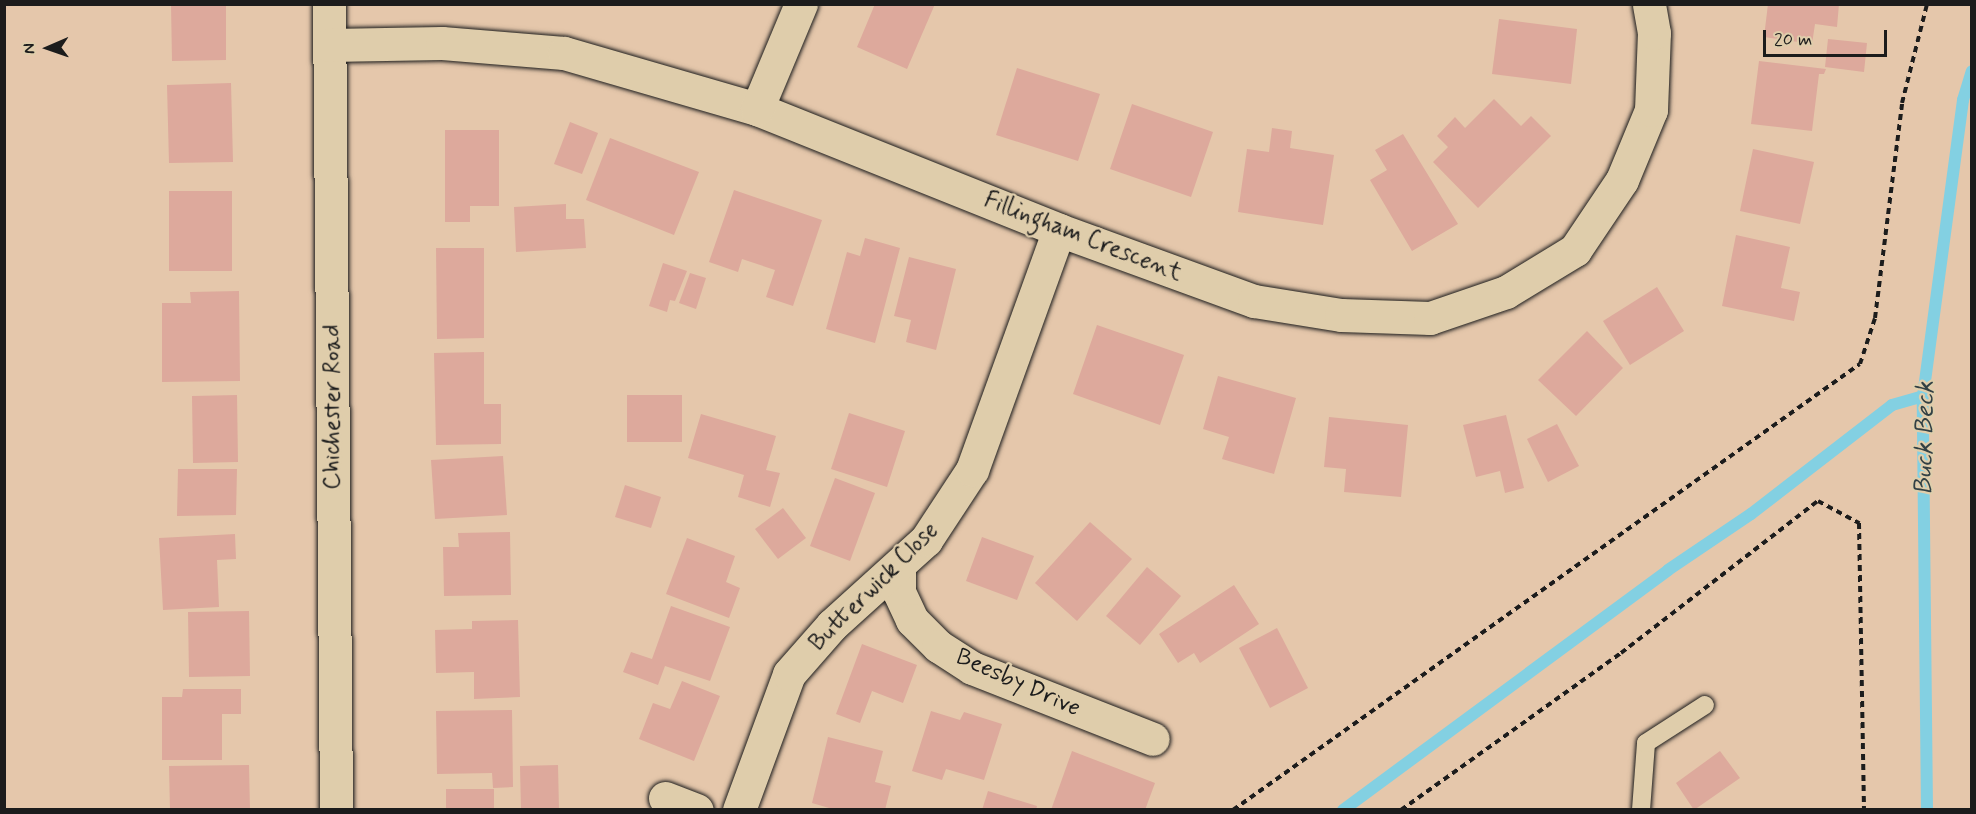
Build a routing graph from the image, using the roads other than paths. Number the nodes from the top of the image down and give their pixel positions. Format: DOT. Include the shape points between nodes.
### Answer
graph roads {
  1 [pos="329,4"];
  2 [pos="801,4"];
  3 [pos="1649,4"];
  4 [pos="329,45"];
  5 [pos="757,109"];
  6 [pos="1059,230"];
  7 [pos="899,566"];
  8 [pos="1705,705"];
  9 [pos="1153,739"];
  10 [pos="665,798"];
  11 [pos="336,810"];
  12 [pos="697,810"];
  13 [pos="739,810"];
  14 [pos="1641,810"];
  1 -- 4 [label="street, Chichester Road"];
  2 -- 5 [label="street"];
  3 -- 6 [label="street, Fillingham Crescent" via="1654,33 1651,110 1622,180 1575,250 1506,292 1430,318 1298,310 1254,301"];
  4 -- 5 [label="street, Fillingham Crescent" via="442,43 564,52"];
  4 -- 11 [label="street, Chichester Road"];
  5 -- 6 [label="street, Fillingham Crescent"];
  6 -- 7 [label="street, Butterwick Close" via="972,470 947,514"];
  7 -- 9 [label="street, Beesby Drive" via="898,591 912,620 938,646 972,668"];
  7 -- 13 [label="street, Butterwick Close" via="832,625 789,674"];
  8 -- 14 [label="lane" via="1646,743"];
  10 -- 12 [label="street"];
}
